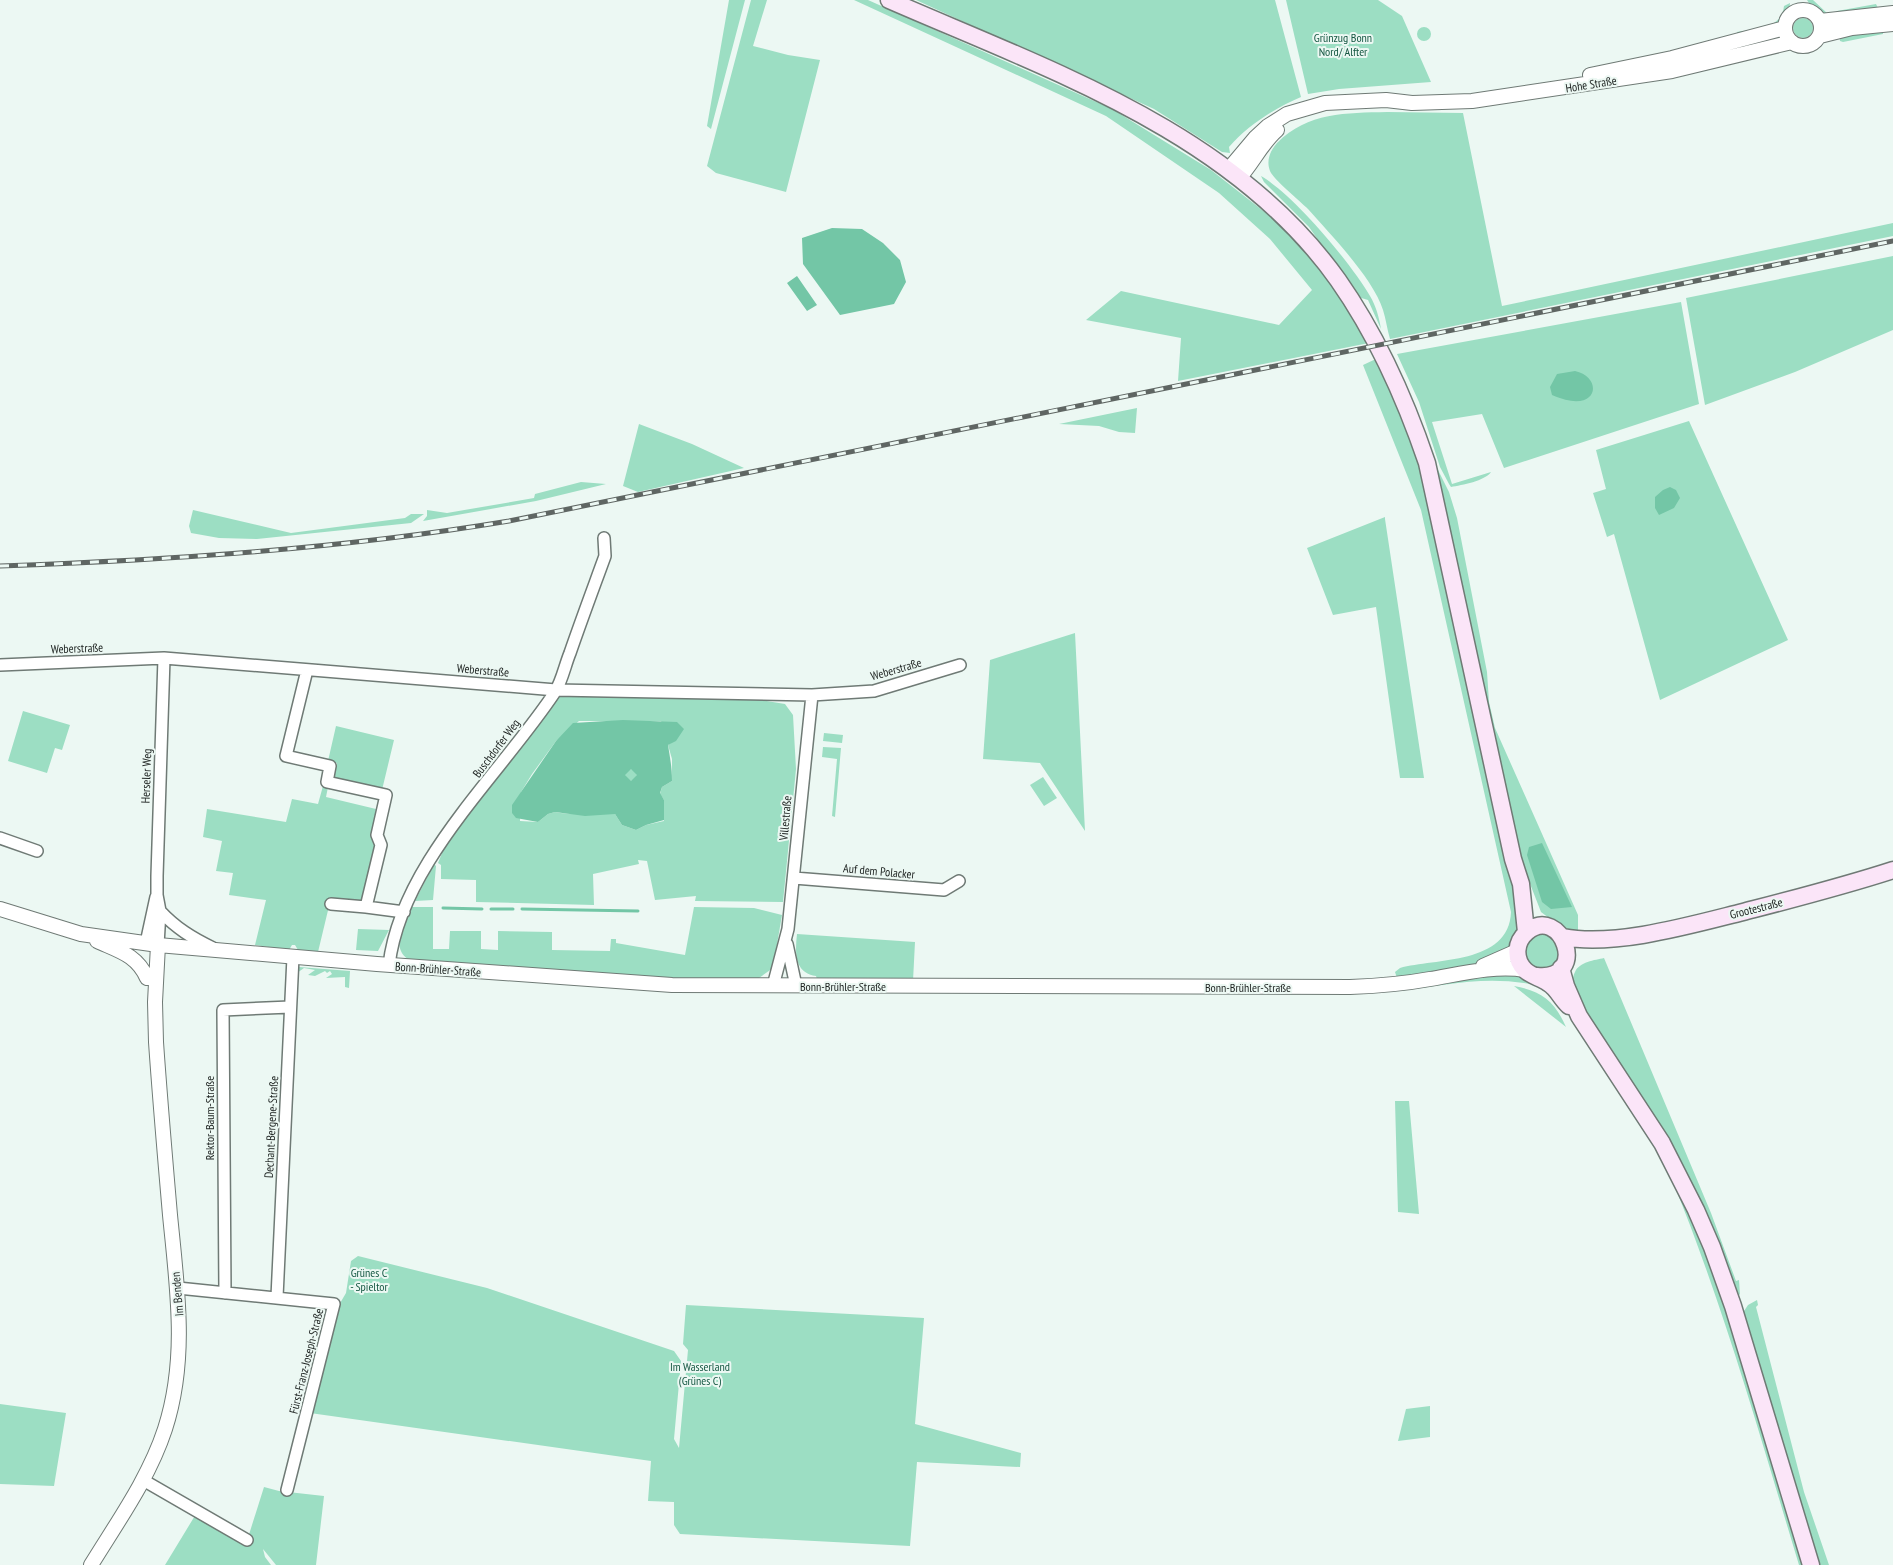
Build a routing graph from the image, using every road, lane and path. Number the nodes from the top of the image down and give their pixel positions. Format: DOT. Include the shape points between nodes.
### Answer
graph roads {
  1 [pos="889,0"];
  2 [pos="1806,5"];
  3 [pos="1793,7"];
  4 [pos="1893,13"];
  5 [pos="1820,21"];
  6 [pos="1893,24"];
  7 [pos="1785,28"];
  8 [pos="1820,36"];
  9 [pos="1792,42"];
  10 [pos="1472,96"];
  11 [pos="1234,174"];
  12 [pos="604,538"];
  13 [pos="164,658"];
  14 [pos="0,665"];
  15 [pos="960,665"];
  16 [pos="307,670"];
  17 [pos="556,690"];
  18 [pos="812,695"];
  19 [pos="0,838"];
  20 [pos="36,851"];
  21 [pos="1893,870"];
  22 [pos="794,878"];
  23 [pos="959,881"];
  24 [pos="1521,884"];
  25 [pos="156,895"];
  26 [pos="331,904"];
  27 [pos="366,907"];
  28 [pos="0,909"];
  29 [pos="160,911"];
  30 [pos="404,912"];
  31 [pos="1545,927"];
  32 [pos="1526,932"];
  33 [pos="82,934"];
  34 [pos="1562,937"];
  35 [pos="1618,938"];
  36 [pos="786,942"];
  37 [pos="152,944"];
  38 [pos="220,950"];
  39 [pos="1517,951"];
  40 [pos="292,957"];
  41 [pos="390,965"];
  42 [pos="1563,965"];
  43 [pos="1466,972"];
  44 [pos="1531,973"];
  45 [pos="147,978"];
  46 [pos="773,986"];
  47 [pos="796,986"];
  48 [pos="155,1002"];
  49 [pos="290,1007"];
  50 [pos="1579,1016"];
  51 [pos="178,1288"];
  52 [pos="225,1293"];
  53 [pos="277,1297"];
  54 [pos="143,1480"];
  55 [pos="287,1490"];
  56 [pos="247,1540"];
  57 [pos="91,1565"];
  58 [pos="1811,1565"];
  1 -- 11 [label="main road" via="1097,91 1158,124"];
  2 -- 3 [label="street"];
  2 -- 5 [label="street"];
  3 -- 7 [label="street"];
  4 -- 5 [label="street"];
  5 -- 8 [label="street"];
  6 -- 8 [label="street" via="1852,28"];
  7 -- 9 [label="street"];
  7 -- 10 [label="street, Hohe Straße" via="1630,67"];
  8 -- 9 [label="street" via="1805,46"];
  9 -- 10 [label="street, Hohe Straße" via="1672,70"];
  10 -- 11 [label="street, Hohe Straße" via="1412,103 1386,100 1325,103 1303,109 1264,143 1251,165"];
  11 -- 24 [label="main road" via="1307,241 1338,280 1382,350 1406,403 1442,520 1494,773"];
  12 -- 17 [label="street, Buschdorfer Weg" via="605,556"];
  13 -- 14 [label="street, Weberstraße"];
  13 -- 16 [label="street, Weberstraße"];
  13 -- 25 [label="street, Herseler Weg"];
  15 -- 18 [label="street, Weberstraße" via="874,691"];
  16 -- 17 [label="street, Weberstraße"];
  16 -- 27 [label="street" via="286,756 330,766 327,782 386,795 377,836 382,844"];
  17 -- 18 [label="street, Weberstraße"];
  17 -- 30 [label="street, Buschdorfer Weg" via="444,838"];
  18 -- 22 [label="street, Villestraße"];
  19 -- 20 [label="street"];
  21 -- 35 [label="main road, Grootestraße" via="1719,918"];
  22 -- 23 [label="street, Auf dem Polacker" via="944,890"];
  22 -- 36 [label="street, Villestraße"];
  24 -- 31 [label="main road"];
  24 -- 32 [label="main road"];
  25 -- 29 [label="street, Herseler Weg"];
  25 -- 37 [label="street, Herseler Weg"];
  26 -- 27 [label="street"];
  27 -- 30 [label="street"];
  28 -- 33 [label="street, Bonn-Brühler-Straße"];
  29 -- 37 [label="street, Herseler Weg"];
  29 -- 38 [label="street, Bonn-Brühler-Straße" via="190,937"];
  30 -- 41 [label="street, Buschdorfer Weg" via="392,944"];
  31 -- 32 [label="main road"];
  31 -- 34 [label="main road"];
  32 -- 39 [label="main road"];
  33 -- 37 [label="street, Bonn-Brühler-Straße"];
  33 -- 45 [label="street" via="132,957"];
  34 -- 35 [label="main road, Grootestraße" via="1582,940"];
  34 -- 42 [label="main road" via="1566,945"];
  35 -- 42 [label="main road, Grootestraße" via="1575,953"];
  36 -- 46 [label="street, Villestraße"];
  36 -- 47 [label="street, Villestraße"];
  37 -- 38 [label="street, Bonn-Brühler-Straße"];
  37 -- 45 [label="street, Im Benden"];
  37 -- 48 [label="street, Im Benden"];
  38 -- 40 [label="street, Bonn-Brühler-Straße"];
  39 -- 43 [label="street, Bonn-Brühler-Straße"];
  39 -- 44 [label="main road" via="1519,961"];
  40 -- 41 [label="street, Bonn-Brühler-Straße"];
  40 -- 49 [label="street, Dechant-Bergene-Straße"];
  41 -- 46 [label="street, Bonn-Brühler-Straße" via="672,985"];
  42 -- 44 [label="main road" via="1550,976"];
  42 -- 50 [label="main road"];
  43 -- 44 [label="street, Bonn-Brühler-Straße" via="1511,968"];
  43 -- 47 [label="street, Bonn-Brühler-Straße" via="1406,983 1350,987"];
  44 -- 50 [label="main road" via="1550,984"];
  45 -- 48 [label="street, Im Benden"];
  46 -- 47 [label="street, Bonn-Brühler-Straße"];
  48 -- 51 [label="street, Im Benden" via="160,1101"];
  49 -- 52 [label="street, Rektor-Baum-Straße" via="223,1010"];
  49 -- 53 [label="street, Dechant-Bergene-Straße"];
  50 -- 58 [label="main road" via="1644,1114 1696,1210 1733,1306"];
  51 -- 52 [label="street, Fürst-Franz-Joseph-Straße"];
  51 -- 54 [label="street, Im Benden" via="180,1334 174,1393 161,1442"];
  52 -- 53 [label="street, Fürst-Franz-Joseph-Straße"];
  53 -- 55 [label="street, Fürst-Franz-Joseph-Straße" via="334,1304"];
  54 -- 56 [label="street"];
  54 -- 57 [label="street, Im Benden"];
}
